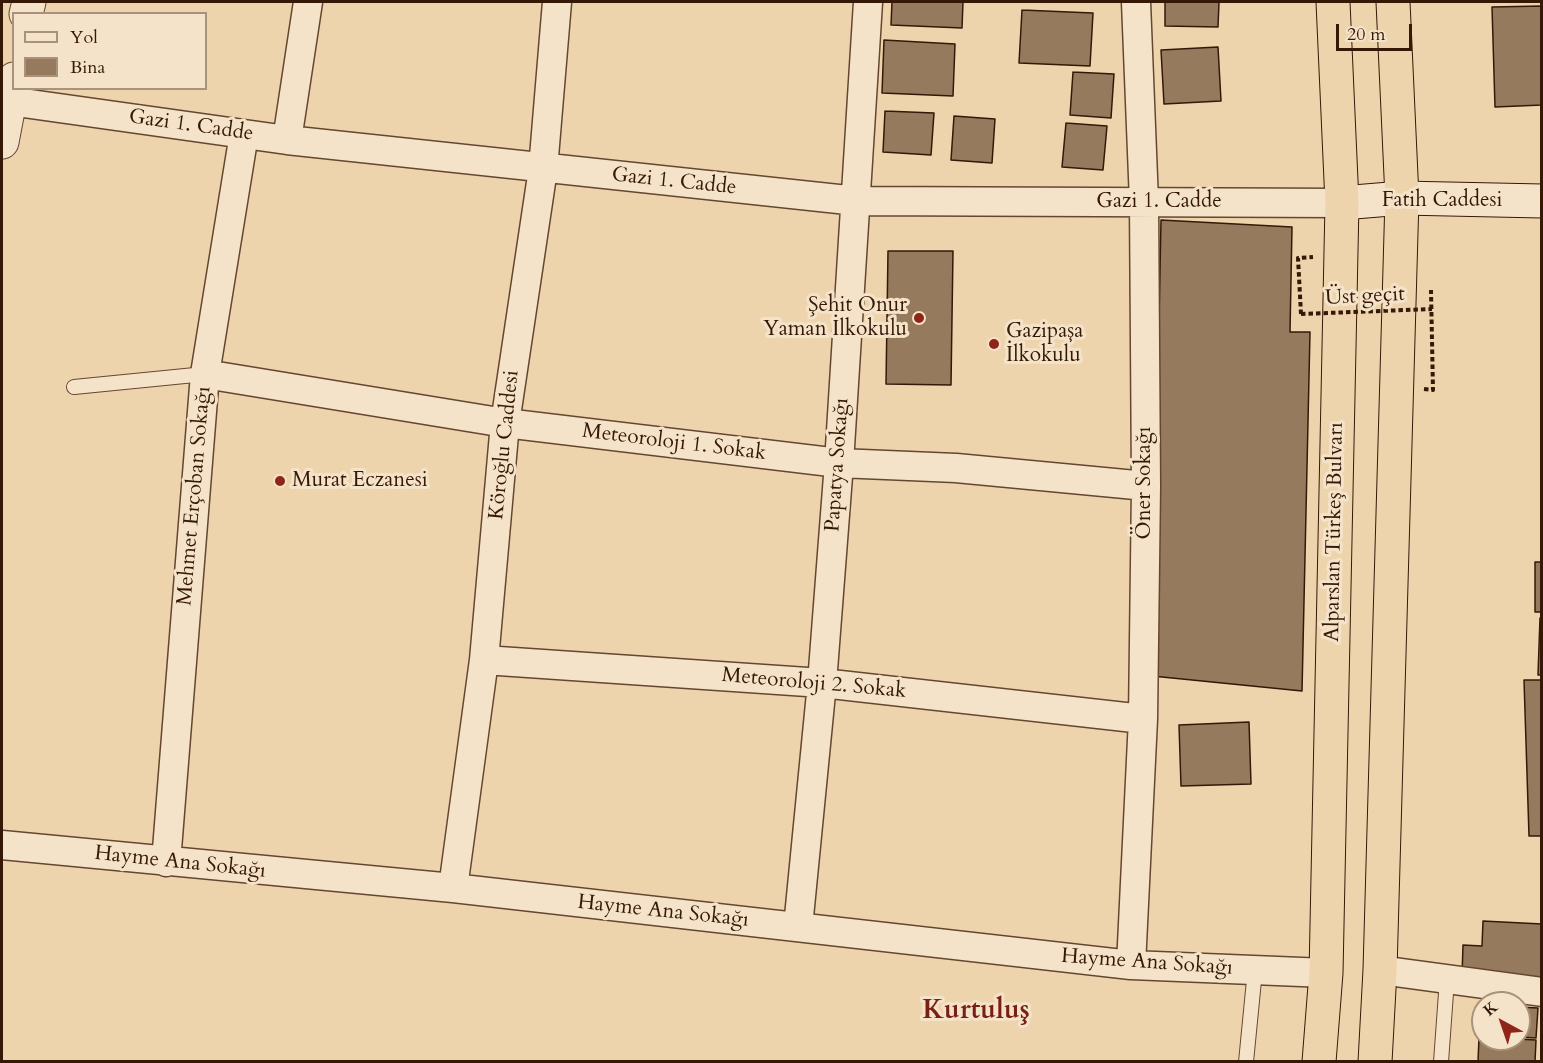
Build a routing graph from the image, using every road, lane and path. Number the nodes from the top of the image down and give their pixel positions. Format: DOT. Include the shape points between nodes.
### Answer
graph roads {
  1 [pos="308,2"];
  2 [pos="557,2"];
  3 [pos="868,2"];
  4 [pos="1136,2"];
  5 [pos="1333,2"];
  6 [pos="1393,2"];
  7 [pos="11,90"];
  8 [pos="244,134"];
  9 [pos="287,140"];
  10 [pos="2,142"];
  11 [pos="543,169"];
  12 [pos="1402,198"];
  13 [pos="857,201"];
  14 [pos="1542,201"];
  15 [pos="1144,202"];
  16 [pos="1342,203"];
  17 [pos="1298,258"];
  18 [pos="1431,286"];
  19 [pos="1431,309"];
  20 [pos="1398,310"];
  21 [pos="1340,313"];
  22 [pos="205,374"];
  23 [pos="74,387"];
  24 [pos="1434,390"];
  25 [pos="505,423"];
  26 [pos="839,463"];
  27 [pos="1146,486"];
  28 [pos="484,660"];
  29 [pos="822,683"];
  30 [pos="1143,719"];
  31 [pos="2,845"];
  32 [pos="166,862"];
  33 [pos="453,888"];
  34 [pos="798,927"];
  35 [pos="1131,965"];
  36 [pos="1255,970"];
  37 [pos="1380,970"];
  38 [pos="1326,973"];
  39 [pos="1447,979"];
  40 [pos="1542,992"];
  41 [pos="1246,1062"];
  42 [pos="1318,1062"];
  43 [pos="1375,1062"];
  44 [pos="1441,1062"];
  1 -- 9 [label="street"];
  2 -- 11 [label="street, Köroğlu Caddesi"];
  3 -- 13 [label="street, Papatya Sokağı"];
  4 -- 15 [label="street, Öner Sokağı"];
  5 -- 16 [label="highway, Alparslan Türkeş Bulvarı"];
  6 -- 12 [label="highway"];
  7 -- 8 [label="street, Gazi 1. Cadde"];
  7 -- 10 [label="main road"];
  8 -- 9 [label="street, Gazi 1. Cadde"];
  8 -- 22 [label="street, Mehmet Erçoban Sokağı"];
  9 -- 11 [label="street, Gazi 1. Cadde"];
  11 -- 13 [label="street, Gazi 1. Cadde"];
  11 -- 25 [label="street, Köroğlu Caddesi"];
  12 -- 14 [label="main road, Fatih Caddesi"];
  12 -- 16 [label="main road, Fatih Caddesi"];
  12 -- 20 [label="highway"];
  13 -- 15 [label="street, Gazi 1. Cadde"];
  13 -- 26 [label="street, Papatya Sokağı"];
  15 -- 16 [label="street, Gazi 1. Cadde"];
  15 -- 27 [label="street, Öner Sokağı"];
  16 -- 21 [label="highway, Alparslan Türkeş Bulvarı"];
  17 -- 21 [label="path, Üst geçit, bridge" via="1301,314"];
  18 -- 19 [label="path"];
  19 -- 20 [label="path, Üst geçit, bridge"];
  19 -- 24 [label="path"];
  20 -- 21 [label="path, Üst geçit, bridge"];
  20 -- 37 [label="highway"];
  21 -- 38 [label="highway, Alparslan Türkeş Bulvarı"];
  22 -- 23 [label="lane"];
  22 -- 25 [label="street, Meteoroloji 1. Sokak"];
  22 -- 32 [label="street, Mehmet Erçoban Sokağı"];
  25 -- 26 [label="street, Meteoroloji 1. Sokak"];
  25 -- 28 [label="street, Köroğlu Caddesi"];
  26 -- 27 [label="street, Meteoroloji 1. Sokak" via="956,468"];
  26 -- 29 [label="street, Papatya Sokağı"];
  27 -- 30 [label="street, Öner Sokağı"];
  28 -- 29 [label="street, Meteoroloji 2. Sokak"];
  28 -- 33 [label="street, Köroğlu Caddesi"];
  29 -- 30 [label="street, Meteoroloji 2. Sokak"];
  29 -- 34 [label="street, Papatya Sokağı"];
  30 -- 35 [label="street, Öner Sokağı"];
  31 -- 32 [label="street, Hayme Ana Sokağı"];
  32 -- 33 [label="street, Hayme Ana Sokağı"];
  33 -- 34 [label="street, Hayme Ana Sokağı"];
  34 -- 35 [label="street, Hayme Ana Sokağı"];
  35 -- 36 [label="street, Hayme Ana Sokağı"];
  36 -- 38 [label="street, Hayme Ana Sokağı"];
  36 -- 41 [label="lane"];
  37 -- 39 [label="street"];
  37 -- 43 [label="highway"];
  38 -- 42 [label="highway, Alparslan Türkeş Bulvarı"];
  39 -- 40 [label="street"];
  39 -- 44 [label="lane"];
}
